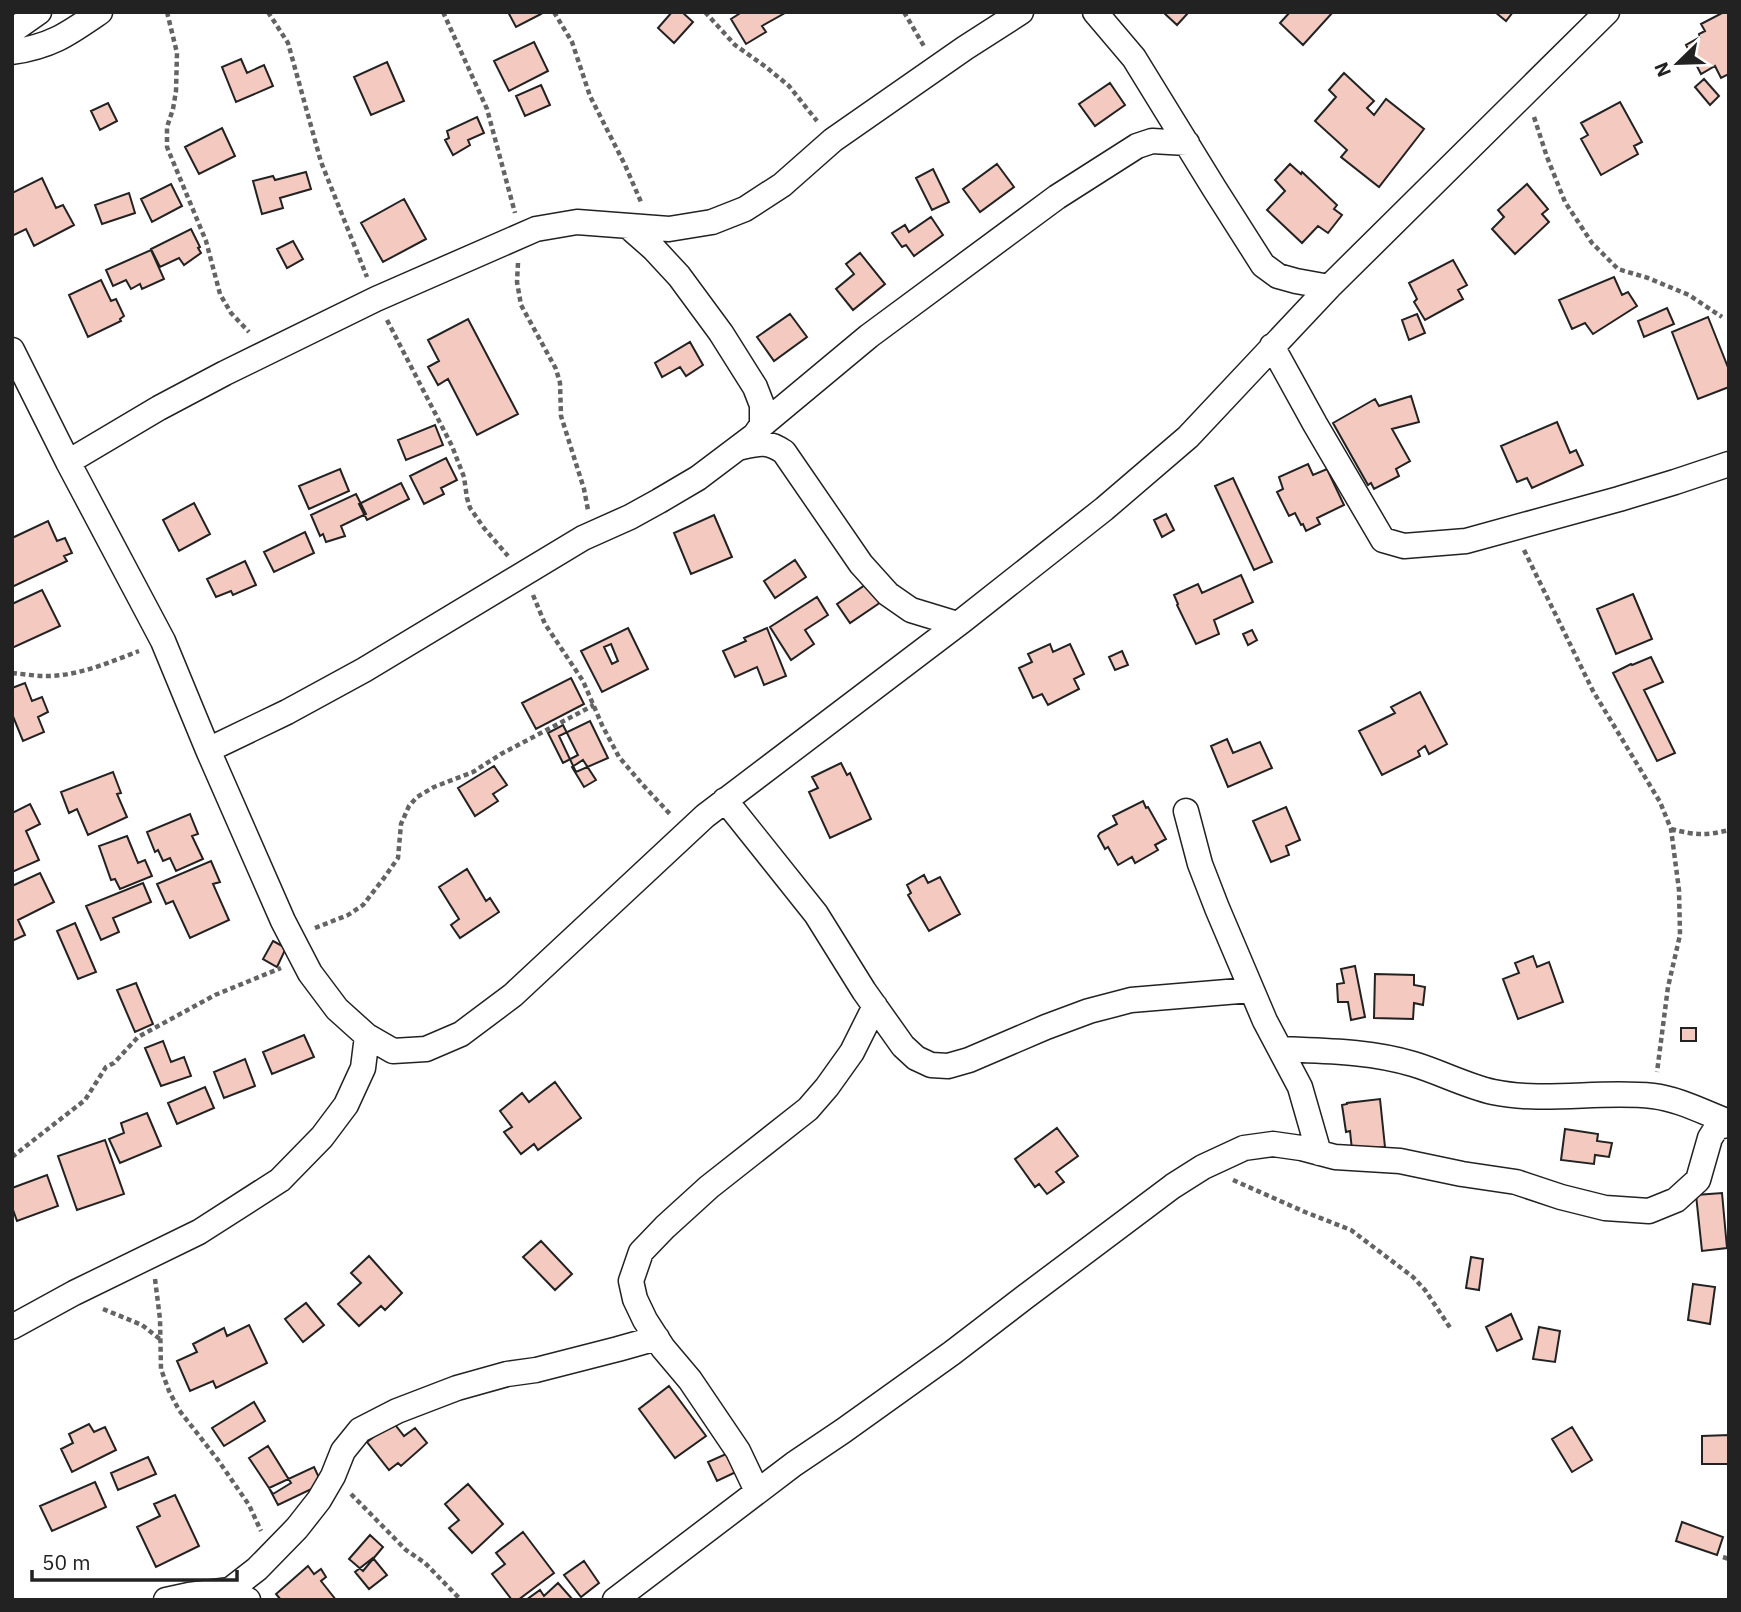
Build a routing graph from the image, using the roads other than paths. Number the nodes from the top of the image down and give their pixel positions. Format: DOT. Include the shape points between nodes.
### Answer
graph roads {
  1 [pos="39,12"];
  2 [pos="100,12"];
  3 [pos="1021,12"];
  4 [pos="1095,12"];
  5 [pos="1607,12"];
  6 [pos="12,31"];
  7 [pos="12,52"];
  8 [pos="1187,144"];
  9 [pos="640,227"];
  10 [pos="1329,287"];
  11 [pos="1272,346"];
  12 [pos="13,356"];
  13 [pos="762,425"];
  14 [pos="742,447"];
  15 [pos="68,461"];
  16 [pos="1729,464"];
  17 [pos="957,624"];
  18 [pos="208,750"];
  19 [pos="725,800"];
  20 [pos="1186,811"];
  21 [pos="1251,990"];
  22 [pos="875,1006"];
  23 [pos="367,1036"];
  24 [pos="1280,1049"];
  25 [pos="1729,1123"];
  26 [pos="1319,1153"];
  27 [pos="12,1327"];
  28 [pos="657,1338"];
  29 [pos="757,1491"];
  30 [pos="239,1595"];
  31 [pos="166,1600"];
  32 [pos="615,1600"];
  1 -- 6 [label="street"];
  2 -- 7 [label="street" via="65,37"];
  3 -- 9 [label="street" via="833,140 782,185 745,209 712,222 669,229"];
  4 -- 8 [label="street" via="1134,58"];
  5 -- 10 [label="street"];
  8 -- 10 [label="street" via="1263,265 1278,276"];
  8 -- 13 [label="street" via="1152,141 1138,146 1057,197 869,336"];
  9 -- 13 [label="street" via="721,333 755,387 762,404"];
  9 -- 15 [label="street" via="577,222 520,235 273,350"];
  10 -- 11 [label="street"];
  11 -- 16 [label="street" via="1384,540 1404,546 1466,541"];
  11 -- 17 [label="street" via="1188,437"];
  12 -- 15 [label="street"];
  13 -- 14 [label="street"];
  14 -- 17 [label="street" via="761,443 784,452 888,594 911,610"];
  14 -- 18 [label="street" via="659,502 583,538 364,670"];
  15 -- 18 [label="street" via="163,641"];
  17 -- 19 [label="street"];
  18 -- 23 [label="street" via="310,973 337,1009"];
  19 -- 22 [label="street" via="816,914"];
  19 -- 23 [label="street" via="513,995 461,1034 426,1049 393,1051"];
  20 -- 21 [label="street" via="1200,864"];
  21 -- 22 [label="street" via="1131,1000 1089,1011 948,1066 916,1058"];
  21 -- 24 [label="street"];
  22 -- 28 [label="street" via="852,1052 808,1109 709,1187 641,1252 631,1281 635,1299"];
  23 -- 27 [label="street" via="363,1068 346,1105 280,1180 199,1232"];
  24 -- 25 [label="street" via="1387,1058 1494,1092 1654,1096"];
  24 -- 26 [label="street" via="1300,1087"];
  25 -- 26 [label="street" via="1717,1127 1710,1138 1698,1180 1690,1189 1649,1211 1605,1208 1516,1182 1400,1161"];
  26 -- 29 [label="street" via="1273,1144 1244,1147 1203,1167"];
  28 -- 29 [label="street" via="738,1451"];
  28 -- 30 [label="street" via="457,1388 360,1430 343,1451 319,1500"];
  29 -- 32 [label="street"];
  30 -- 31 [label="street"];
}
